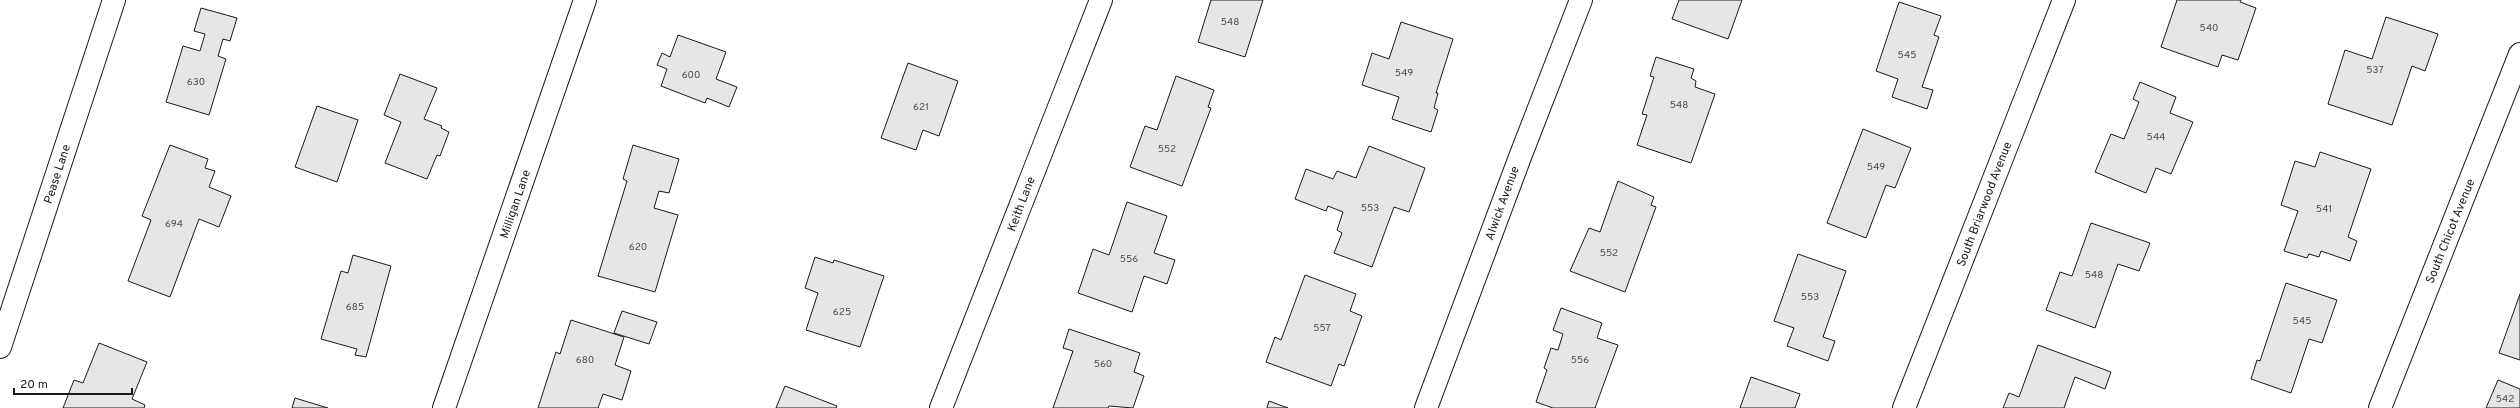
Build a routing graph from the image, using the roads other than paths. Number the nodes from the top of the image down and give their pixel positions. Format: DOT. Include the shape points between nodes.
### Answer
graph roads {
  1 [pos="114,0"];
  2 [pos="585,0"];
  3 [pos="1101,0"];
  4 [pos="1581,0"];
  5 [pos="2064,0"];
  6 [pos="2520,54"];
  7 [pos="0,347"];
  8 [pos="444,408"];
  9 [pos="941,408"];
  10 [pos="1426,408"];
  11 [pos="1904,408"];
  12 [pos="2380,408"];
  1 -- 7 [label="street, Pease Lane"];
  2 -- 8 [label="street, Milligan Lane"];
  3 -- 9 [label="street, Keith Lane"];
  4 -- 10 [label="street, Alwick Avenue"];
  5 -- 11 [label="street, South Briarwood Avenue"];
  6 -- 12 [label="street, South Chicot Avenue"];
}
